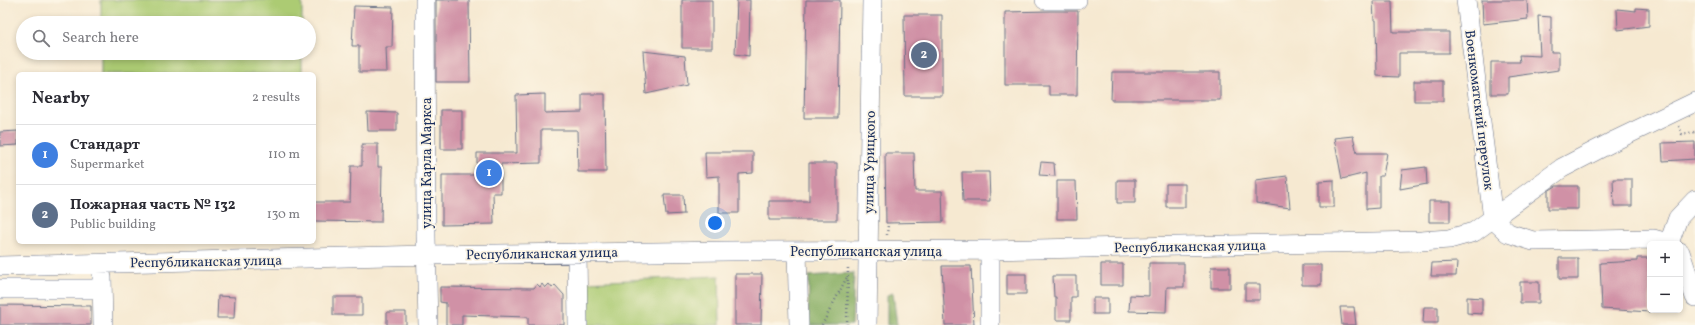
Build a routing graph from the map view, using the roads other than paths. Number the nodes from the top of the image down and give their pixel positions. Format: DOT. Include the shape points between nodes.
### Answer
graph roads {
  1 [pos="425,0"];
  2 [pos="872,0"];
  3 [pos="1045,0"];
  4 [pos="1077,0"];
  5 [pos="1466,0"];
  6 [pos="1695,102"];
  7 [pos="1695,200"];
  8 [pos="1493,219"];
  9 [pos="1659,241"];
  10 [pos="1674,241"];
  11 [pos="990,250"];
  12 [pos="797,251"];
  13 [pos="868,251"];
  14 [pos="576,253"];
  15 [pos="427,255"];
  16 [pos="1683,257"];
  17 [pos="102,263"];
  18 [pos="0,266"];
  19 [pos="0,289"];
  20 [pos="102,289"];
  21 [pos="1695,297"];
  22 [pos="103,325"];
  23 [pos="428,325"];
  24 [pos="578,325"];
  25 [pos="799,325"];
  26 [pos="867,325"];
  27 [pos="990,325"];
  1 -- 15 [label="street, улица Карла Маркса"];
  2 -- 13 [label="street, улица Урицкого"];
  3 -- 4 [label="street"];
  5 -- 8 [label="street, Военкоматский переулок"];
  6 -- 8 [label="street, Республиканская улица" via="1562,168"];
  7 -- 10 [label="street" via="1678,218"];
  8 -- 9 [label="street" via="1508,233 1533,241"];
  8 -- 11 [label="street, Республиканская улица" via="1474,232 1421,241"];
  11 -- 13 [label="street, Республиканская улица"];
  11 -- 27 [label="street"];
  12 -- 13 [label="street, Республиканская улица"];
  12 -- 14 [label="street, Республиканская улица"];
  12 -- 25 [label="street"];
  13 -- 26 [label="street, улица Урицкого"];
  14 -- 15 [label="street, Республиканская улица"];
  14 -- 24 [label="street"];
  15 -- 17 [label="street, Республиканская улица"];
  15 -- 23 [label="street, улица Карла Маркса"];
  16 -- 21 [label="street"];
  17 -- 18 [label="street, Республиканская улица"];
  17 -- 20 [label="street"];
  19 -- 20 [label="street"];
  20 -- 22 [label="street"];
}
